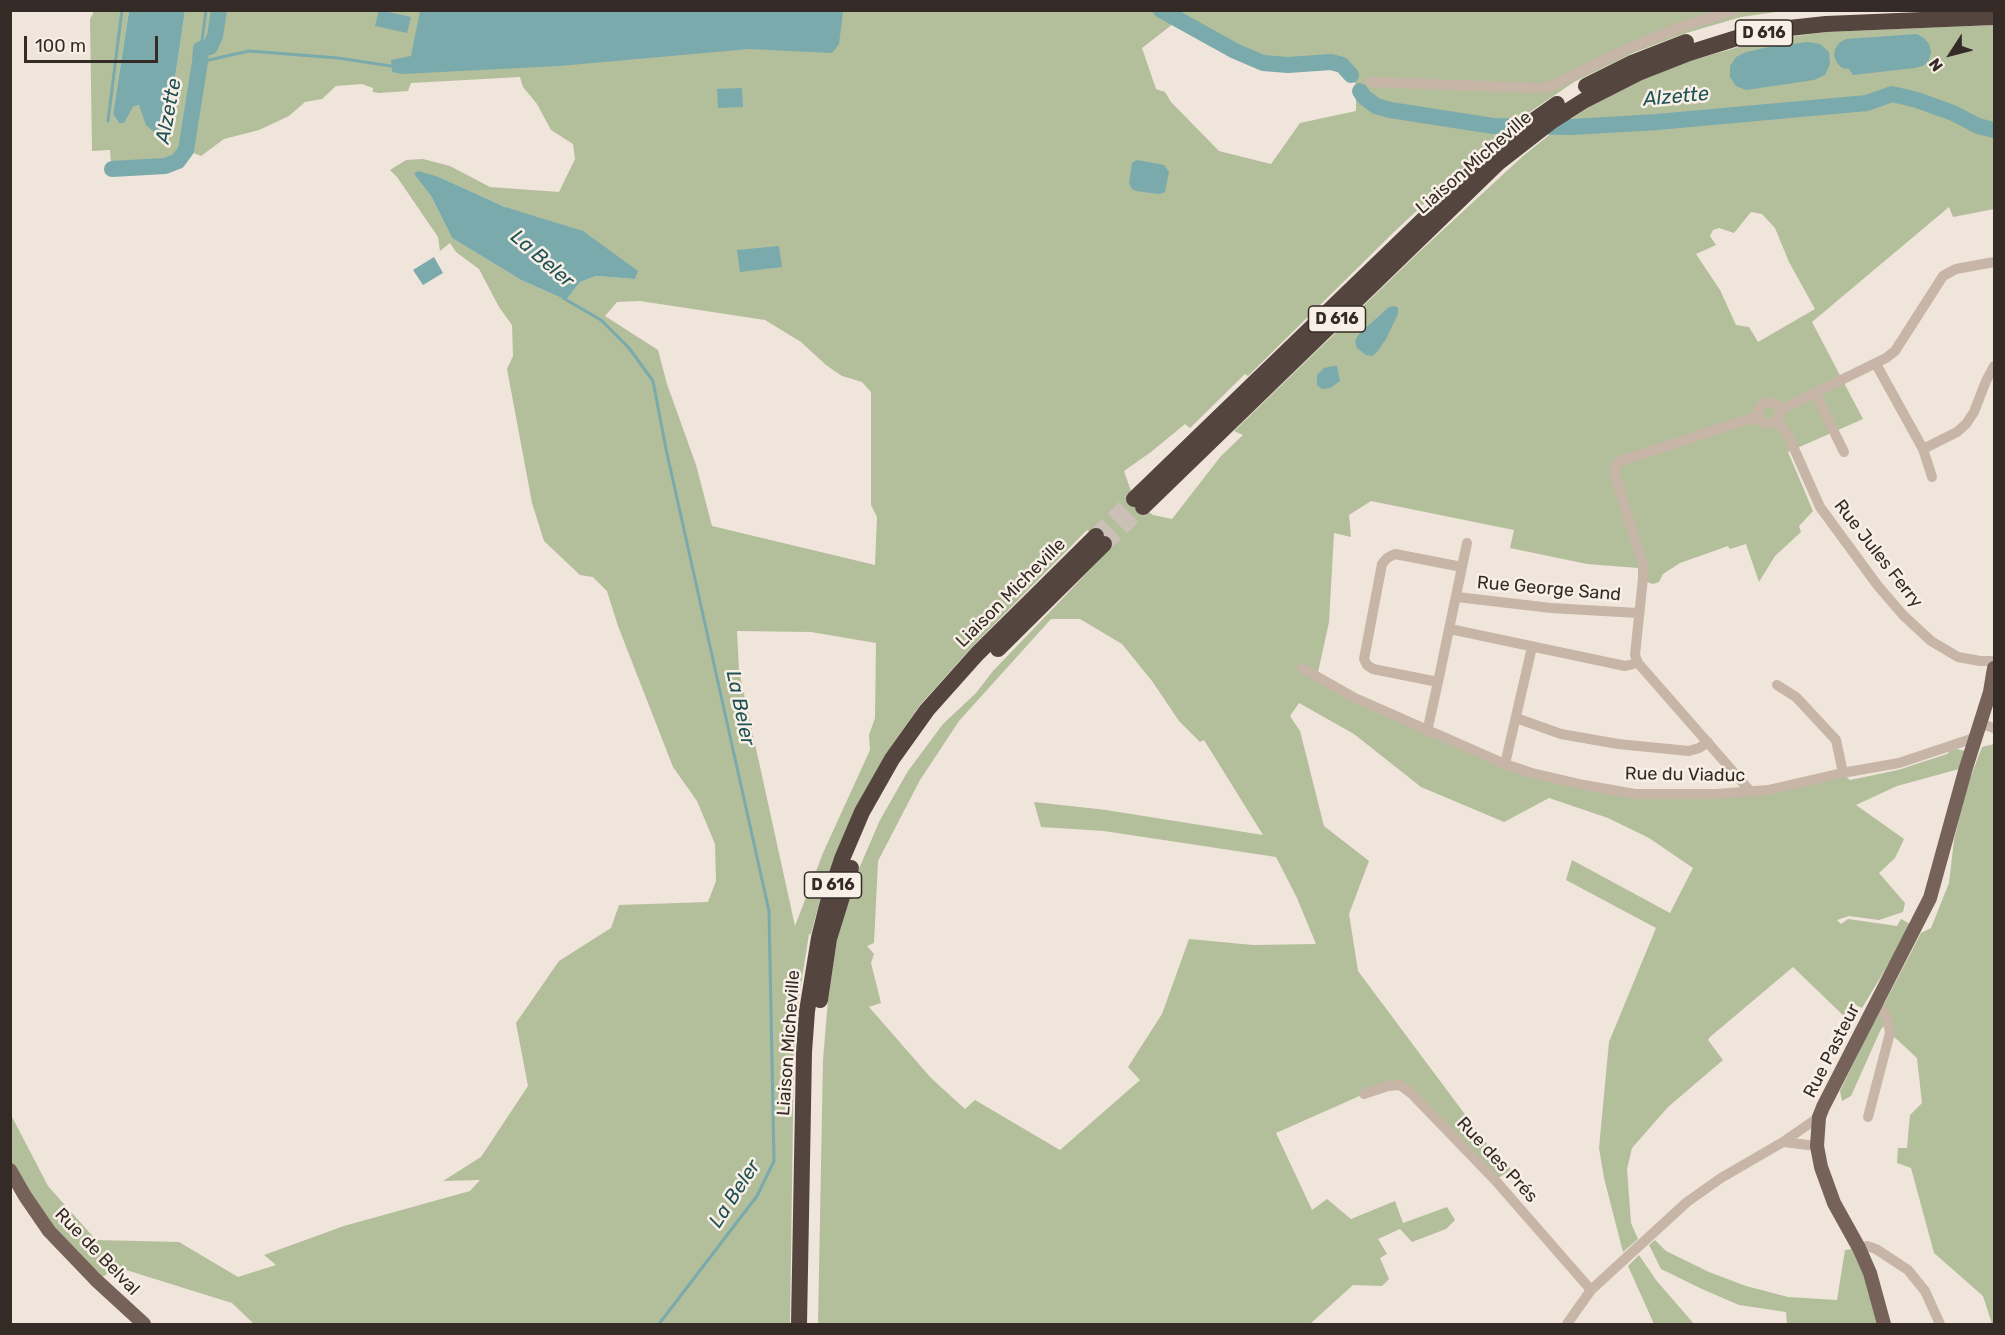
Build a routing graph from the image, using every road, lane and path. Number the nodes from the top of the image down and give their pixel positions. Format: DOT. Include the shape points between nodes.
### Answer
graph roads {
  1 [pos="1736,10"];
  2 [pos="1875,10"];
  3 [pos="1995,17"];
  4 [pos="1371,82"];
  5 [pos="1534,127"];
  6 [pos="1995,262"];
  7 [pos="1876,364"];
  8 [pos="1995,366"];
  9 [pos="1815,393"];
  10 [pos="1759,416"];
  11 [pos="1779,416"];
  12 [pos="1923,449"];
  13 [pos="1844,452"];
  14 [pos="1932,477"];
  15 [pos="1467,543"];
  16 [pos="1462,567"];
  17 [pos="1457,597"];
  18 [pos="1638,613"];
  19 [pos="1450,629"];
  20 [pos="1532,647"];
  21 [pos="1995,661"];
  22 [pos="1638,663"];
  23 [pos="1302,668"];
  24 [pos="1995,668"];
  25 [pos="1438,682"];
  26 [pos="1777,685"];
  27 [pos="1516,718"];
  28 [pos="1984,729"];
  29 [pos="1427,732"];
  30 [pos="1708,742"];
  31 [pos="1504,764"];
  32 [pos="1843,773"];
  33 [pos="1751,792"];
  34 [pos="1875,1005"];
  35 [pos="1364,1094"];
  36 [pos="1819,1117"];
  37 [pos="1868,1117"];
  38 [pos="1783,1142"];
  39 [pos="1818,1146"];
  40 [pos="10,1170"];
  41 [pos="1859,1248"];
  42 [pos="1591,1290"];
  43 [pos="144,1324"];
  44 [pos="799,1324"];
  45 [pos="810,1324"];
  46 [pos="1568,1324"];
  47 [pos="1884,1324"];
  48 [pos="1940,1324"];
  1 -- 4 [label="street" via="1683,26 1549,87"];
  2 -- 5 [label="highway, Liaison Micheville / D 616" via="1777,19 1687,41 1581,89"];
  3 -- 5 [label="highway, Liaison Micheville / D 616" via="1826,24 1740,37 1638,73"];
  5 -- 5 [label="highway, Liaison Micheville / D 616" via="1489,172 1138,503 1402,238 1516,133"];
  6 -- 7 [label="street" via="1956,269 1943,276 1894,351"];
  7 -- 9 [label="street"];
  7 -- 12 [label="street"];
  8 -- 12 [label="street" via="1966,424"];
  9 -- 11 [label="street"];
  9 -- 13 [label="street"];
  10 -- 11 [label="street" via="1766,424"];
  10 -- 11 [label="street" via="1760,407 1767,403 1775,404"];
  10 -- 18 [label="street" via="1621,460 1616,465 1614,472 1644,568"];
  11 -- 21 [label="street, Rue Jules Ferry" via="1820,507 1903,615 1931,641 1958,657"];
  12 -- 14 [label="street"];
  15 -- 16 [label="street, Rue George Sand"];
  16 -- 17 [label="street, Rue George Sand"];
  16 -- 25 [label="street, Rue George Sand" via="1395,554 1382,564 1367,665"];
  17 -- 18 [label="street, Rue George Sand"];
  17 -- 19 [label="street, Rue George Sand"];
  18 -- 22 [label="street"];
  19 -- 20 [label="street"];
  19 -- 25 [label="street, Rue George Sand"];
  20 -- 22 [label="street" via="1624,666"];
  20 -- 27 [label="street"];
  22 -- 30 [label="street"];
  23 -- 29 [label="street, Rue du Viaduc"];
  24 -- 28 [label="main road, Rue Pasteur"];
  25 -- 29 [label="street, Rue George Sand"];
  26 -- 32 [label="street" via="1796,697 1836,740"];
  27 -- 30 [label="street" via="1561,734 1618,744 1689,751"];
  27 -- 31 [label="street"];
  28 -- 32 [label="street, Rue du Viaduc" via="1899,763"];
  28 -- 34 [label="main road, Rue Pasteur" via="1965,771 1930,898"];
  29 -- 31 [label="street, Rue du Viaduc"];
  30 -- 33 [label="street"];
  31 -- 33 [label="street, Rue du Viaduc" via="1635,794"];
  32 -- 33 [label="street, Rue du Viaduc"];
  34 -- 36 [label="main road, Rue Pasteur"];
  34 -- 37 [label="street, Rue Pasteur" via="1881,1007 1890,1034"];
  35 -- 42 [label="street, Rue des Prés" via="1400,1085 1412,1094 1495,1180"];
  36 -- 38 [label="street"];
  36 -- 39 [label="main road, Rue Pasteur"];
  38 -- 39 [label="street"];
  38 -- 42 [label="street" via="1687,1202"];
  39 -- 41 [label="main road, Rue Pasteur" via="1827,1186"];
  40 -- 43 [label="main road, Rue de Belval" via="49,1231"];
  41 -- 47 [label="main road, Rue Pasteur"];
  41 -- 48 [label="street" via="1876,1249 1908,1270 1925,1291"];
  42 -- 46 [label="street"];
  44 -- 45 [label="highway, Liaison Micheville / D 616" via="807,1011 819,938 842,859 862,812 892,759 927,710 977,654 1100,540 935,717 901,765 850,869 829,939 818,1011"];
}
